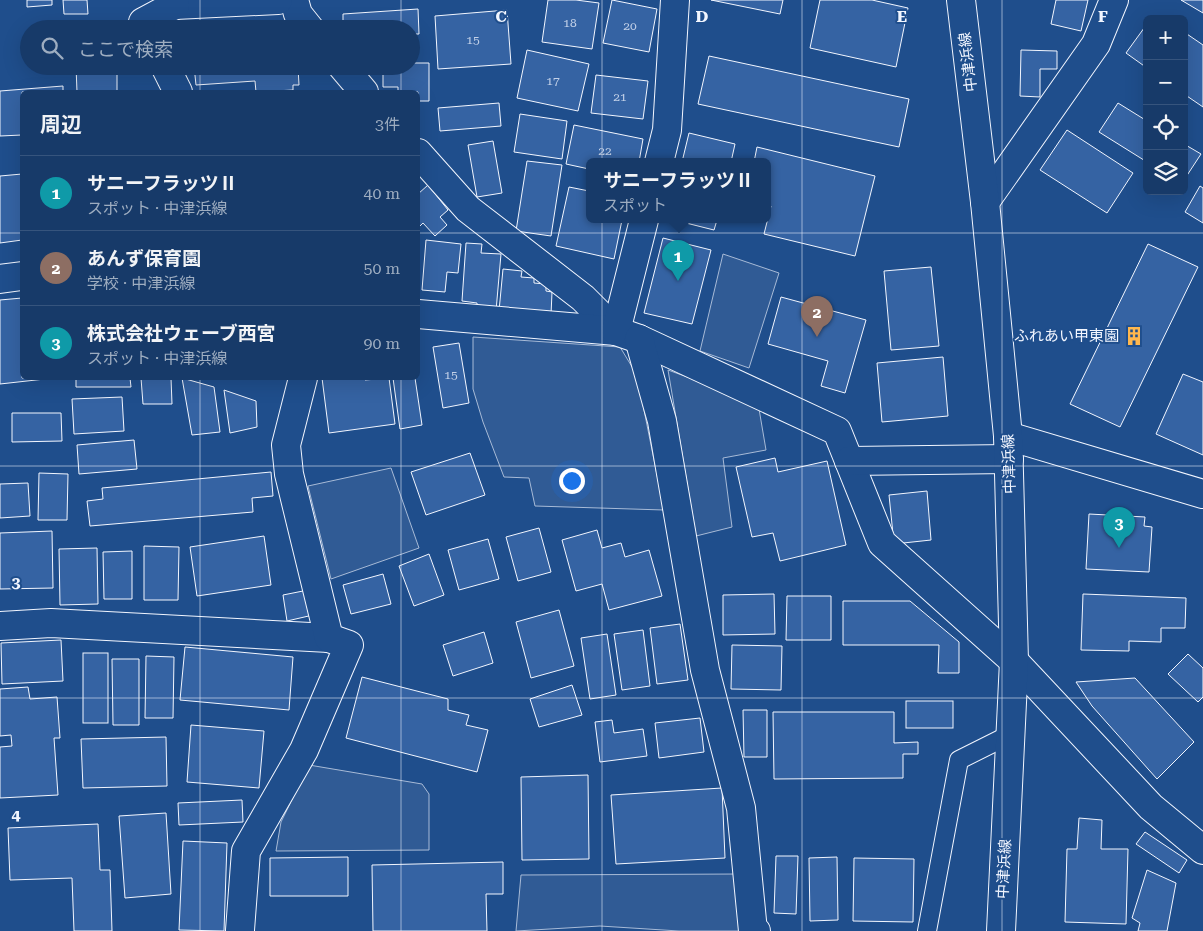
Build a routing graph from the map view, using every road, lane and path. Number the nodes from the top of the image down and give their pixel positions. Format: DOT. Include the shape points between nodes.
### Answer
graph roads {
  1 [pos="278,0"];
  2 [pos="294,0"];
  3 [pos="676,0"];
  4 [pos="961,0"];
  5 [pos="1114,0"];
  6 [pos="175,2"];
  7 [pos="146,20"];
  8 [pos="303,20"];
  9 [pos="170,75"];
  10 [pos="350,75"];
  11 [pos="177,90"];
  12 [pos="362,90"];
  13 [pos="420,154"];
  14 [pos="660,158"];
  15 [pos="985,202"];
  16 [pos="644,223"];
  17 [pos="20,276"];
  18 [pos="0,279"];
  19 [pos="420,314"];
  20 [pos="628,335"];
  21 [pos="302,380"];
  22 [pos="1009,448"];
  23 [pos="849,461"];
  24 [pos="1203,494"];
  25 [pos="0,626"];
  26 [pos="329,638"];
  27 [pos="1014,661"];
  28 [pos="1011,734"];
  29 [pos="1203,850"];
  30 [pos="240,930"];
  31 [pos="756,931"];
  32 [pos="927,931"];
  33 [pos="1002,931"];
  1 -- 6 [label="street"];
  2 -- 8 [label="street"];
  3 -- 14 [label="street" via="667,130"];
  4 -- 15 [label="street, 中津浜線"];
  5 -- 15 [label="street" via="1096,44"];
  6 -- 7 [label="street"];
  9 -- 11 [label="street"];
  10 -- 12 [label="street"];
  13 -- 20 [label="street" via="468,209"];
  15 -- 22 [label="street, 中津浜線"];
  16 -- 20 [label="street"];
  17 -- 18 [label="street"];
  19 -- 20 [label="street"];
  20 -- 23 [label="street" via="837,430"];
  20 -- 31 [label="street" via="662,421 706,670 741,808 753,930"];
  21 -- 26 [label="street" via="286,445 288,474"];
  22 -- 23 [label="street"];
  22 -- 24 [label="street"];
  22 -- 27 [label="street, 中津浜線"];
  23 -- 27 [label="street" via="882,543"];
  25 -- 26 [label="street" via="51,623"];
  26 -- 30 [label="street" via="349,646 304,750 246,851"];
  27 -- 28 [label="street, 中津浜線"];
  27 -- 29 [label="street" via="1151,807"];
  28 -- 32 [label="lane" via="958,760"];
  28 -- 33 [label="street, 中津浜線"];
}
